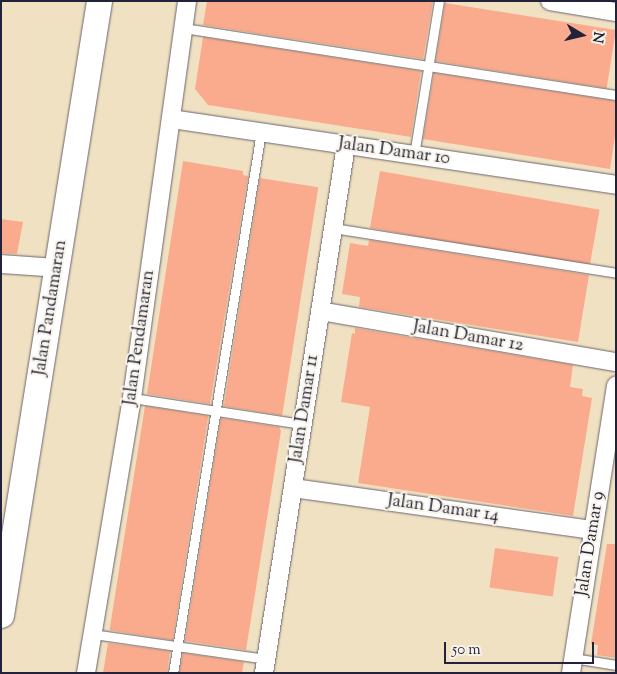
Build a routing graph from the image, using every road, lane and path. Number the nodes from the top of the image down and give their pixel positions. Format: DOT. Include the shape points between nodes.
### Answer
graph roads {
  1 [pos="99,1"];
  2 [pos="188,1"];
  3 [pos="439,1"];
  4 [pos="550,1"];
  5 [pos="616,12"];
  6 [pos="183,28"];
  7 [pos="428,65"];
  8 [pos="616,95"];
  9 [pos="171,119"];
  10 [pos="261,132"];
  11 [pos="346,145"];
  12 [pos="414,155"];
  13 [pos="616,185"];
  14 [pos="333,228"];
  15 [pos="1,264"];
  16 [pos="58,268"];
  17 [pos="616,273"];
  18 [pos="320,312"];
  19 [pos="616,362"];
  20 [pos="616,386"];
  21 [pos="132,398"];
  22 [pos="216,411"];
  23 [pos="302,424"];
  24 [pos="293,488"];
  25 [pos="10,508"];
  26 [pos="593,530"];
  27 [pos="1,615"];
  28 [pos="92,634"];
  29 [pos="177,646"];
  30 [pos="616,664"];
  31 [pos="572,665"];
  32 [pos="265,666"];
  33 [pos="86,673"];
  34 [pos="173,673"];
  1 -- 16 [label="main road, Jalan Pandamaran"];
  2 -- 6 [label="street, Jalan Pendamaran"];
  3 -- 7 [label="lane"];
  4 -- 5 [label="street"];
  6 -- 7 [label="lane"];
  6 -- 9 [label="street, Jalan Pendamaran"];
  7 -- 8 [label="lane"];
  7 -- 12 [label="lane"];
  9 -- 10 [label="street, Jalan Damar 10"];
  9 -- 21 [label="street, Jalan Pendamaran"];
  10 -- 11 [label="street, Jalan Damar 10"];
  10 -- 22 [label="lane"];
  11 -- 12 [label="street, Jalan Damar 10"];
  11 -- 14 [label="street, Jalan Damar 11"];
  12 -- 13 [label="street, Jalan Damar 10"];
  14 -- 17 [label="lane"];
  14 -- 18 [label="street, Jalan Damar 11"];
  15 -- 16 [label="street"];
  16 -- 25 [label="main road, Jalan Pandamaran"];
  18 -- 19 [label="street, Jalan Damar 12"];
  18 -- 23 [label="street, Jalan Damar 11"];
  20 -- 26 [label="street, Jalan Damar 9"];
  21 -- 22 [label="lane"];
  21 -- 28 [label="street, Jalan Pendamaran"];
  22 -- 23 [label="lane"];
  22 -- 29 [label="lane"];
  23 -- 24 [label="street, Jalan Damar 11"];
  24 -- 26 [label="street, Jalan Damar 14"];
  24 -- 32 [label="street, Jalan Damar 11"];
  25 -- 27 [label="main road, Jalan Pandamaran"];
  26 -- 31 [label="street, Jalan Damar 9"];
  28 -- 29 [label="lane"];
  28 -- 33 [label="street, Jalan Pendamaran"];
  29 -- 32 [label="lane"];
  29 -- 34 [label="lane"];
  30 -- 31 [label="lane"];
}
